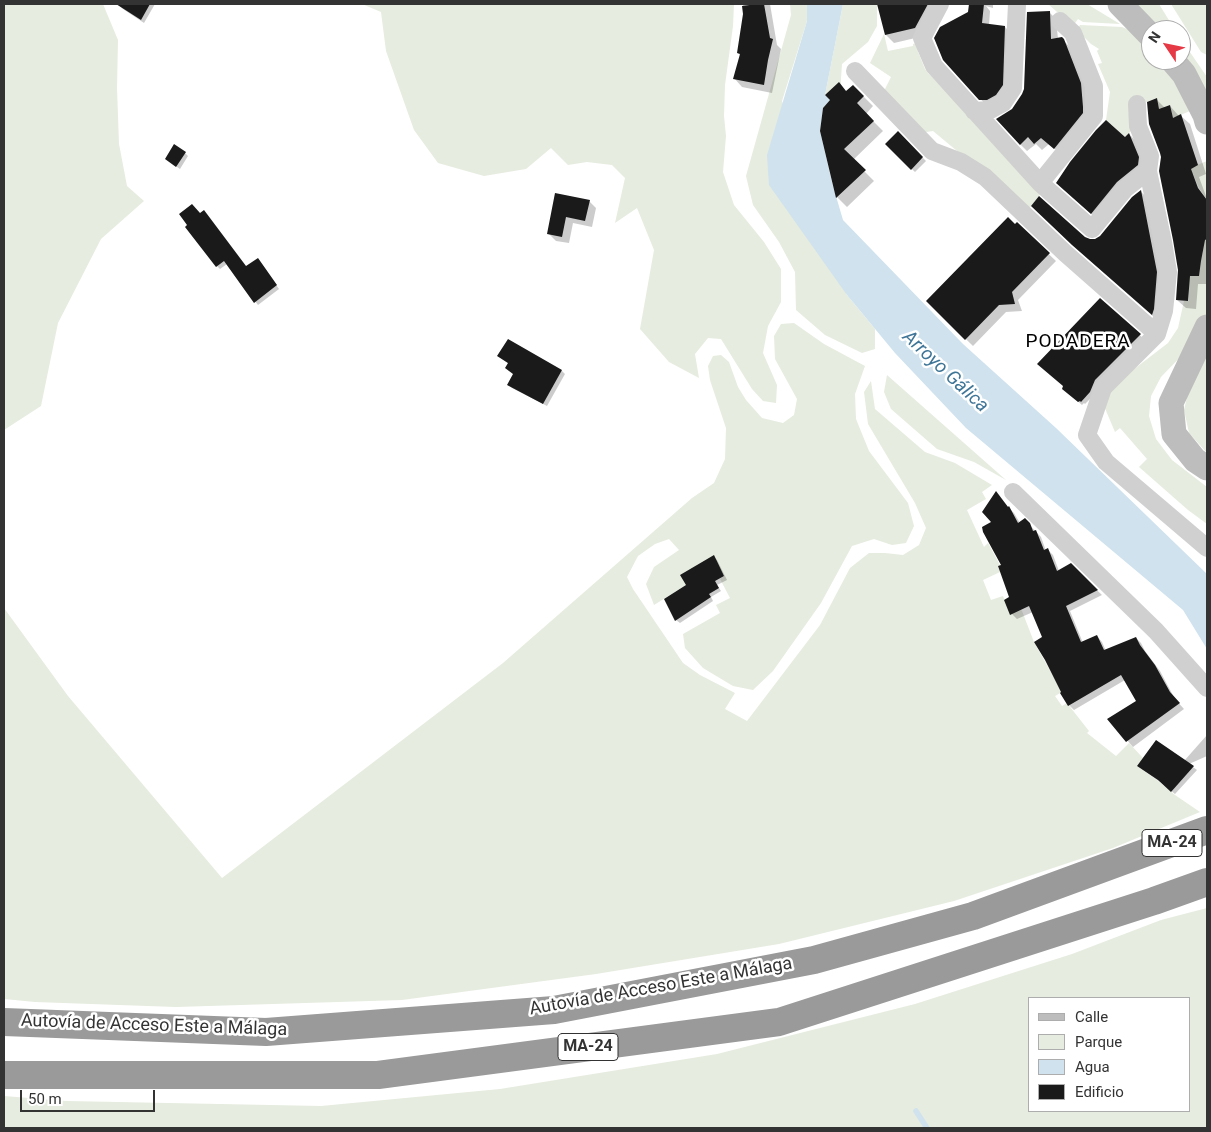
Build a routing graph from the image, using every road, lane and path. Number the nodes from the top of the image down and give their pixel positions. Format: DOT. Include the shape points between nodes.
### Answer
graph roads {
  1 [pos="940,4"];
  2 [pos="1017,4"];
  3 [pos="1120,4"];
  4 [pos="1060,21"];
  5 [pos="1141,26"];
  6 [pos="1181,70"];
  7 [pos="854,71"];
  8 [pos="1136,104"];
  9 [pos="974,111"];
  10 [pos="1207,122"];
  11 [pos="1148,171"];
  12 [pos="1040,183"];
  13 [pos="1207,327"];
  14 [pos="1157,334"];
  15 [pos="1207,468"];
  16 [pos="1013,492"];
  17 [pos="1207,548"];
  18 [pos="1207,688"];
  19 [pos="1207,830"];
  20 [pos="1207,882"];
  21 [pos="4,1022"];
  22 [pos="4,1075"];
  1 -- 9 [label="street" via="922,38 934,66"];
  2 -- 9 [label="street" via="1013,88 1003,103 990,110"];
  3 -- 5 [label="main road"];
  4 -- 12 [label="street" via="1073,33 1094,86 1094,116"];
  6 -- 10 [label="main road"];
  7 -- 14 [label="street" via="932,151 961,162 985,177"];
  8 -- 11 [label="street" via="1138,126 1150,156"];
  9 -- 12 [label="street"];
  11 -- 12 [label="street" via="1125,189 1092,230"];
  11 -- 14 [label="street" via="1168,272 1164,311"];
  13 -- 15 [label="main road" via="1171,403 1174,434 1195,460"];
  14 -- 17 [label="street" via="1103,388 1087,435 1106,462"];
  16 -- 18 [label="street" via="1156,631"];
  19 -- 21 [label="highway, Autovía de Acceso Este a Málaga / MA-24" via="973,916 814,960 554,1010 266,1032"];
  20 -- 22 [label="highway, MA-24" via="779,1022 378,1075"];
}
